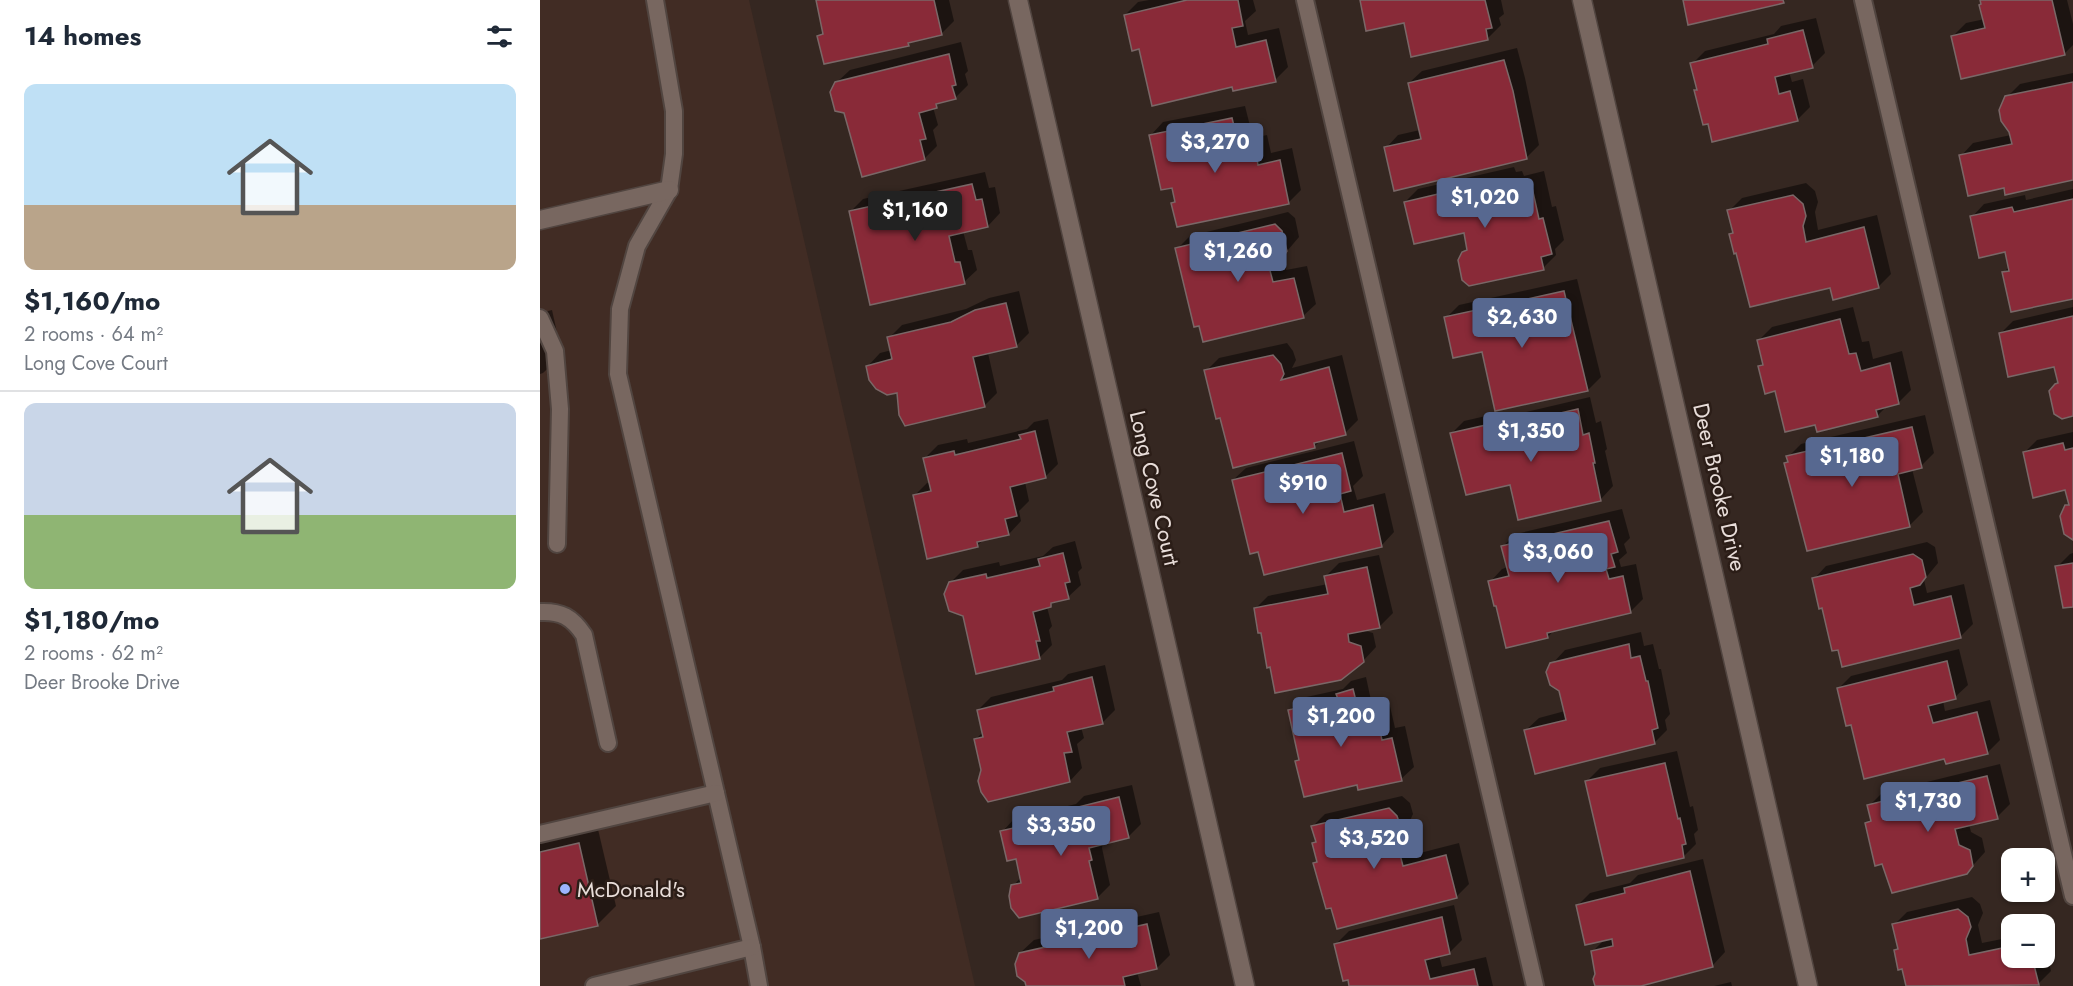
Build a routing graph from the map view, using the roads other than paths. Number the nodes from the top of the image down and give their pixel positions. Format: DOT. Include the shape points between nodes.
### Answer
graph roads {
  1 [pos="655,0"];
  2 [pos="1018,0"];
  3 [pos="1305,0"];
  4 [pos="1582,0"];
  5 [pos="1863,0"];
  6 [pos="669,190"];
  7 [pos="540,219"];
  8 [pos="540,318"];
  9 [pos="557,543"];
  10 [pos="540,612"];
  11 [pos="608,743"];
  12 [pos="716,792"];
  13 [pos="540,834"];
  14 [pos="2073,896"];
  15 [pos="752,947"];
  16 [pos="594,986"];
  17 [pos="759,986"];
  18 [pos="1245,986"];
  19 [pos="1535,986"];
  20 [pos="1808,986"];
  1 -- 6 [label="lane" via="674,111"];
  2 -- 18 [label="street, Long Cove Court"];
  3 -- 19 [label="lane"];
  4 -- 20 [label="street, Deer Brooke Drive"];
  5 -- 14 [label="lane"];
  6 -- 7 [label="street"];
  6 -- 12 [label="lane" via="637,246 620,309 618,374"];
  8 -- 9 [label="lane" via="555,351 560,409"];
  10 -- 11 [label="lane" via="566,615 584,635"];
  12 -- 13 [label="lane"];
  12 -- 15 [label="lane"];
  15 -- 16 [label="lane"];
  15 -- 17 [label="lane"];
}
